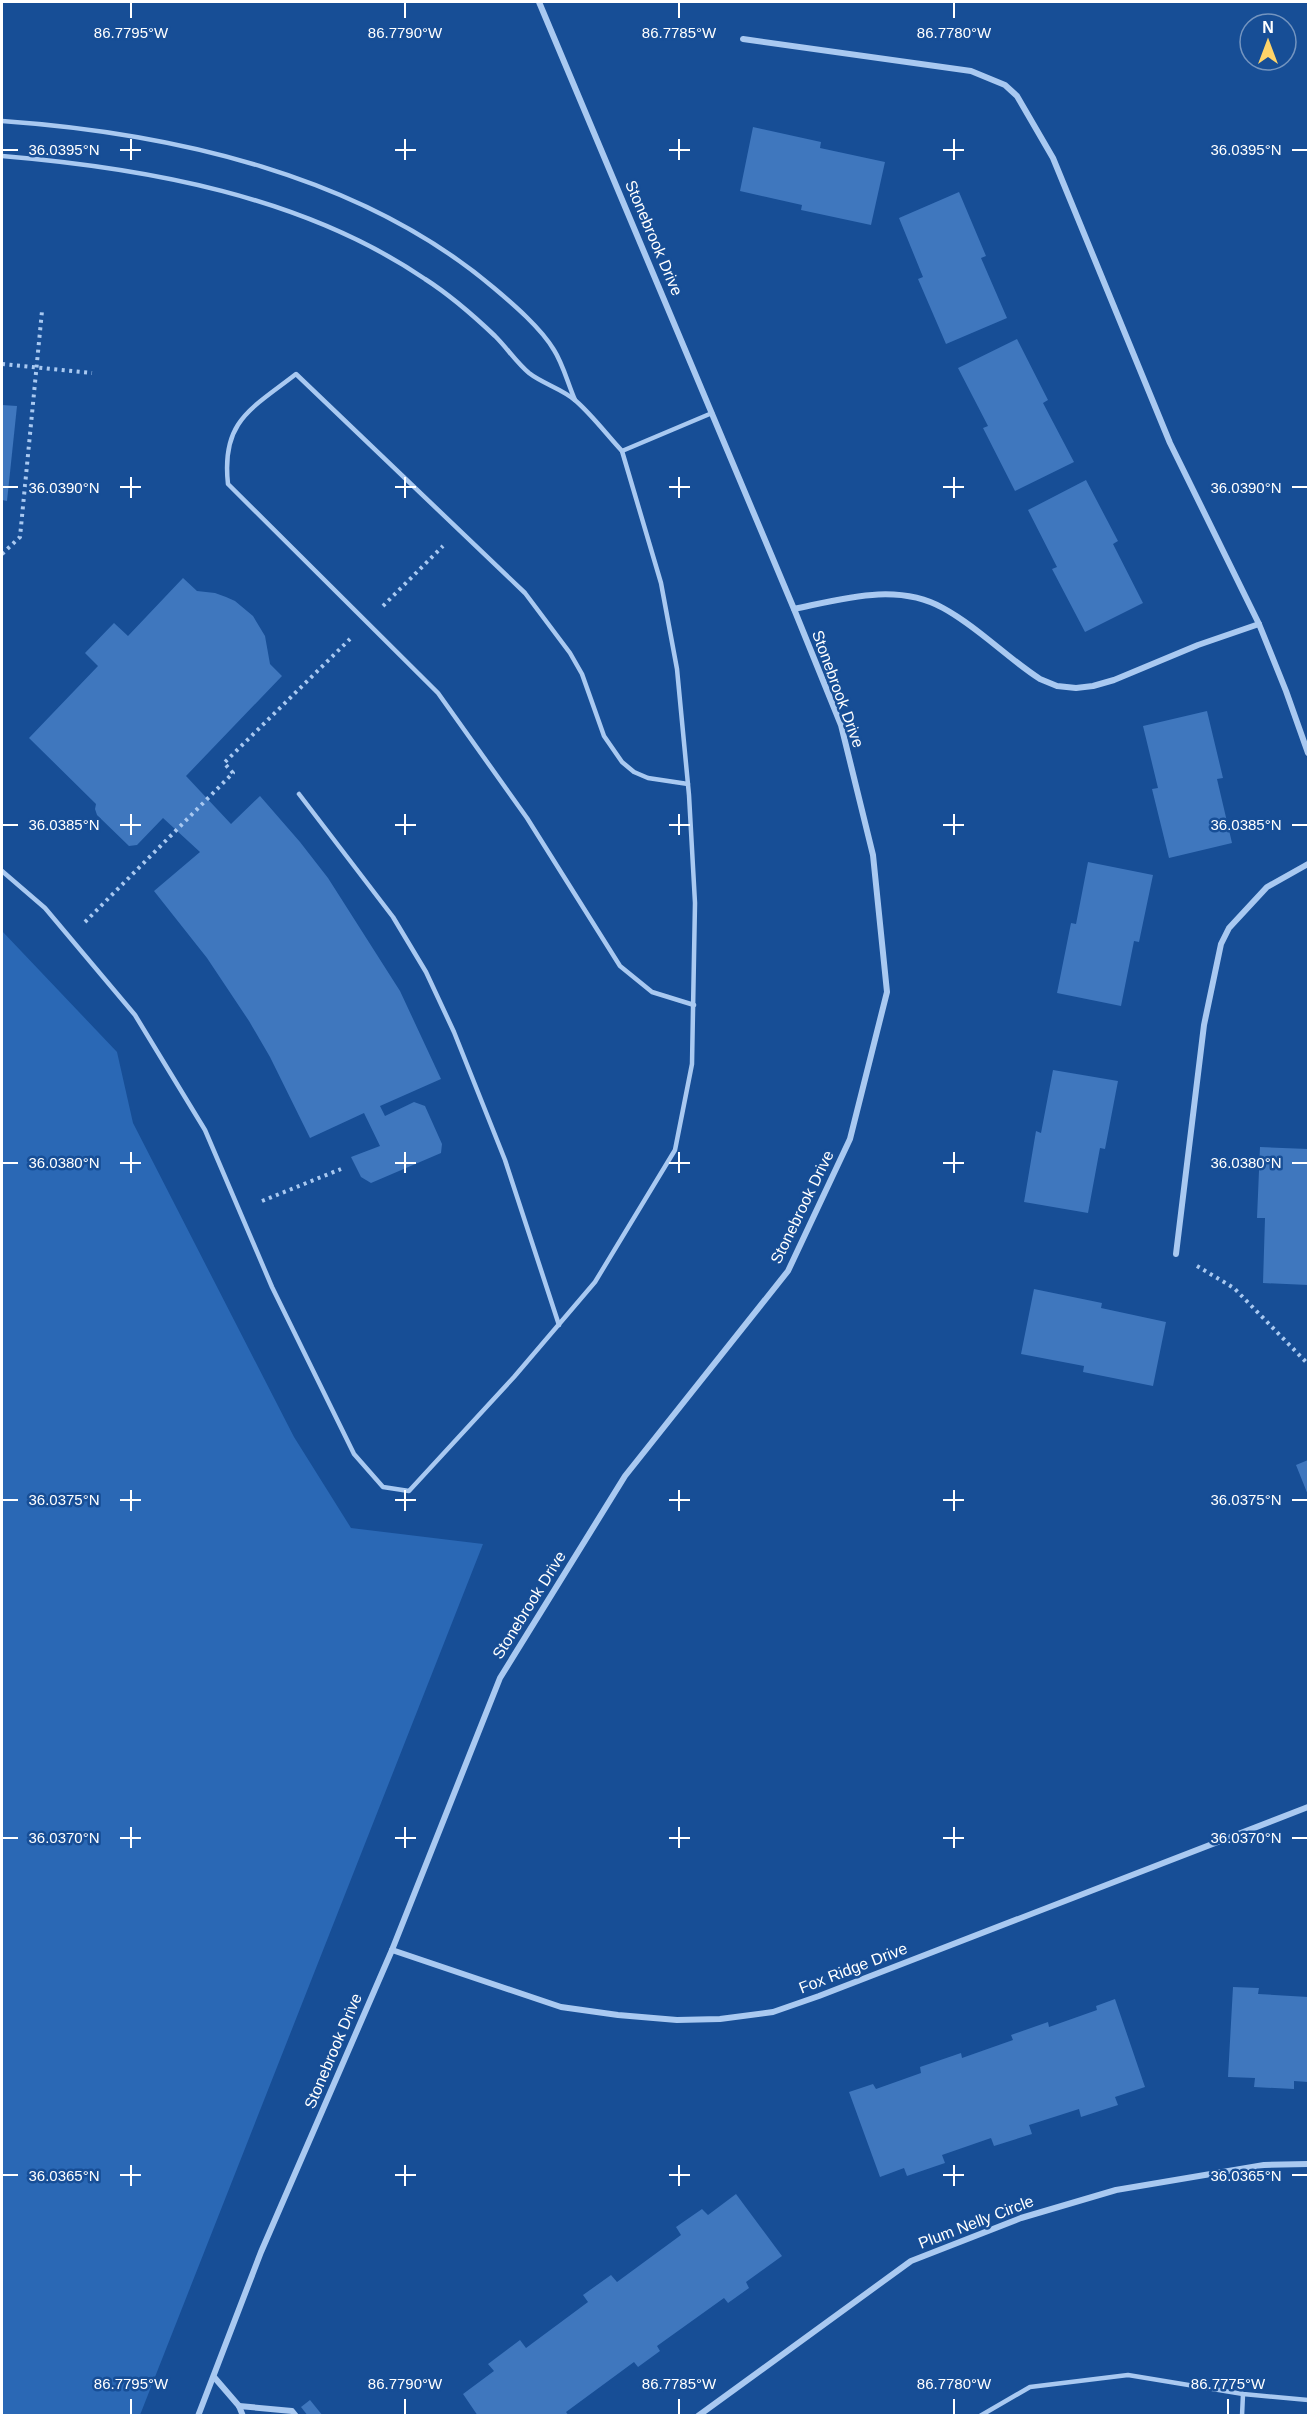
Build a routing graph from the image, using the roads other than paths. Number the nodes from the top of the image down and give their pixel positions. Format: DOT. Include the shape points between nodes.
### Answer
graph roads {
  1 [pos="540,2"];
  2 [pos="743,39"];
  3 [pos="2,121"];
  4 [pos="2,156"];
  5 [pos="575,400"];
  6 [pos="712,413"];
  7 [pos="622,452"];
  8 [pos="794,609"];
  9 [pos="1259,624"];
  10 [pos="1308,753"];
  11 [pos="687,784"];
  12 [pos="299,794"];
  13 [pos="1308,864"];
  14 [pos="2,871"];
  15 [pos="694,1005"];
  16 [pos="1176,1254"];
  17 [pos="559,1325"];
  18 [pos="1308,1807"];
  19 [pos="392,1950"];
  20 [pos="1308,2164"];
  21 [pos="214,2377"];
  22 [pos="1243,2394"];
  23 [pos="1308,2400"];
  24 [pos="239,2406"];
  25 [pos="198,2415"];
  26 [pos="243,2415"];
  27 [pos="296,2415"];
  28 [pos="698,2415"];
  29 [pos="980,2415"];
  30 [pos="1242,2415"];
  1 -- 6 [label="street, Stonebrook Drive"];
  2 -- 9 [label="street" via="971,71 1005,85 1017,96 1053,158 1170,443"];
  3 -- 5 [label="lane" via="90,131 216,154 314,183 363,205 446,250 518,309 554,350"];
  4 -- 5 [label="lane" via="60,161 181,183 238,196 322,225 392,258 427,280 496,337 530,373"];
  5 -- 7 [label="lane"];
  6 -- 7 [label="lane"];
  6 -- 8 [label="street, Stonebrook Drive"];
  7 -- 11 [label="lane" via="663,594 676,669"];
  8 -- 9 [label="street" via="861,595 894,594 923,599 943,608 1040,679 1076,688 1114,680"];
  8 -- 19 [label="street, Stonebrook Drive" via="841,725 873,855 887,992 850,1139 788,1271 625,1476 500,1678"];
  9 -- 10 [label="street"];
  11 -- 15 [label="lane" via="695,903"];
  11 -- 15 [label="lane" via="648,778 622,762 604,736 582,674 570,653 525,593 296,375 243,418 227,448 228,484 438,693 527,818 620,966 652,992"];
  12 -- 17 [label="lane" via="393,917 426,972 505,1160"];
  13 -- 16 [label="street" via="1267,887 1229,928 1221,944 1204,1025"];
  14 -- 17 [label="lane" via="70,936 135,1015 168,1067 206,1130 272,1287 354,1454 383,1487 410,1491"];
  15 -- 17 [label="lane" via="692,1064 675,1150 595,1282"];
  18 -- 19 [label="street, Fox Ridge Drive" via="773,2012 677,2020 561,2007"];
  19 -- 21 [label="street, Stonebrook Drive" via="261,2252"];
  20 -- 28 [label="street, Plum Nelly Circle" via="1264,2165 1116,2190 1021,2218 911,2261"];
  21 -- 24 [label="street"];
  21 -- 25 [label="street, Stonebrook Drive"];
  22 -- 23 [label="lane"];
  22 -- 29 [label="lane" via="1128,2375 1030,2388"];
  22 -- 30 [label="lane"];
  24 -- 26 [label="street"];
  24 -- 27 [label="street" via="292,2411"];
}
